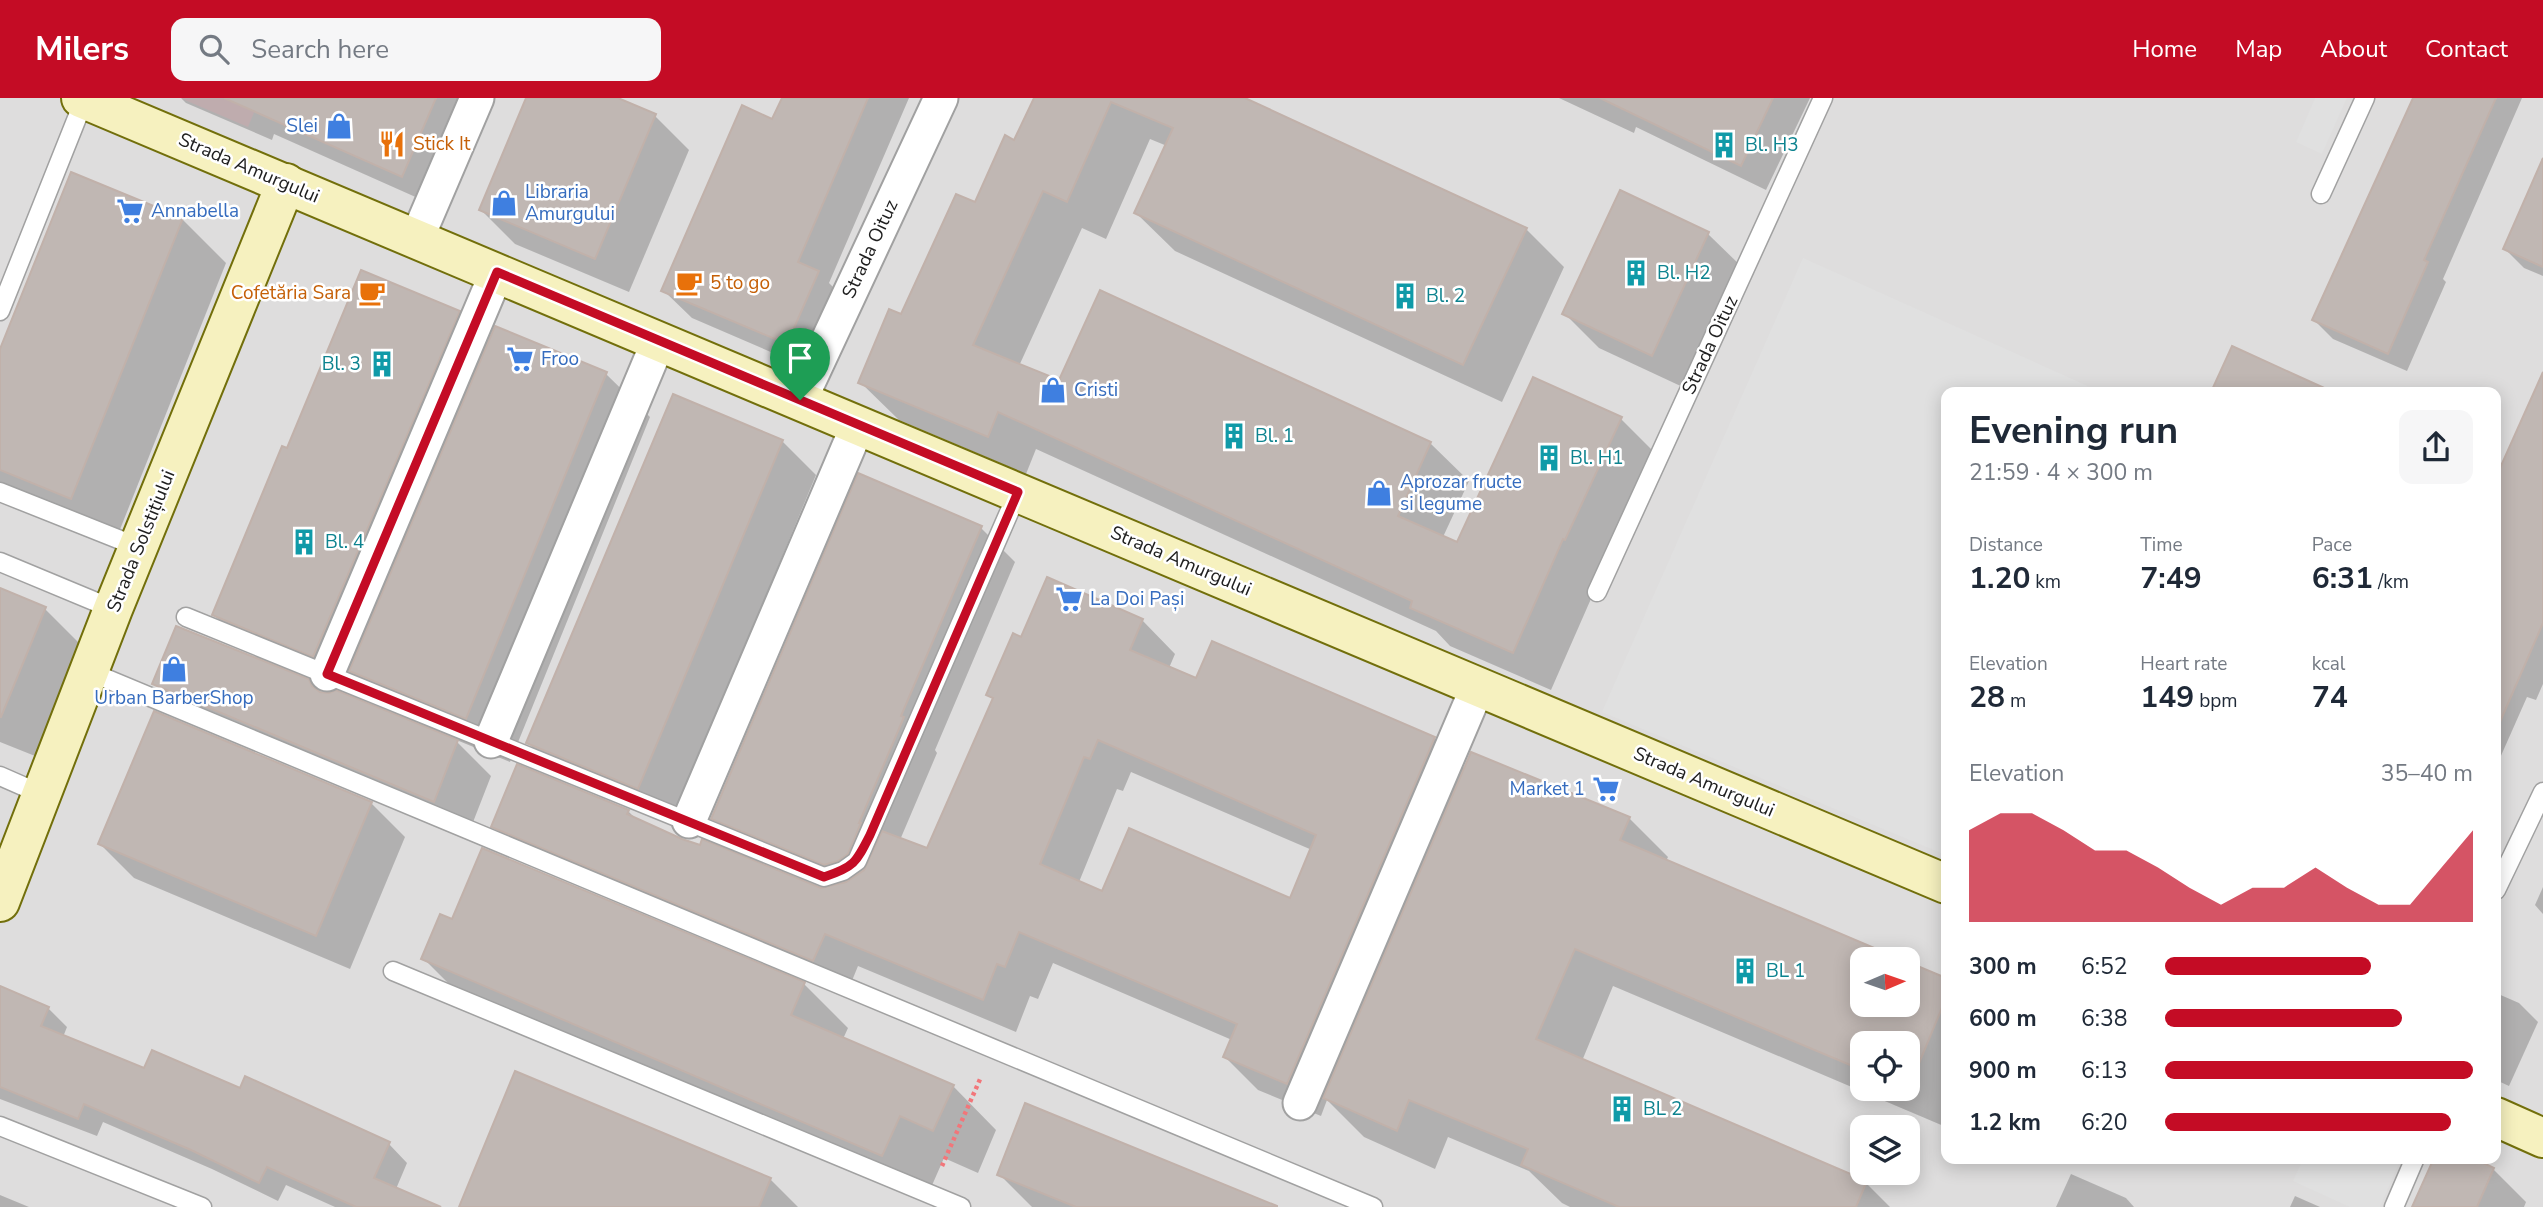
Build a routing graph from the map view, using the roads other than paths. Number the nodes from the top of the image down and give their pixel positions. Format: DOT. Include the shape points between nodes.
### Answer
graph roads {
  1 [pos="84,98"];
  2 [pos="477,98"];
  3 [pos="941,98"];
  4 [pos="1823,98"];
  5 [pos="2365,98"];
  6 [pos="286,183"];
  7 [pos="2321,194"];
  8 [pos="417,238"];
  9 [pos="497,272"];
  10 [pos="0,311"];
  11 [pos="659,340"];
  12 [pos="800,400"];
  13 [pos="858,425"];
  14 [pos="0,492"];
  15 [pos="1018,492"];
  16 [pos="138,547"];
  17 [pos="0,562"];
  18 [pos="1597,592"];
  19 [pos="113,609"];
  20 [pos="186,617"];
  21 [pos="88,671"];
  22 [pos="327,674"];
  23 [pos="1478,686"];
  24 [pos="491,741"];
  25 [pos="0,776"];
  26 [pos="2543,792"];
  27 [pos="41,794"];
  28 [pos="689,821"];
  29 [pos="2501,880"];
  30 [pos="1941,882"];
  31 [pos="0,902"];
  32 [pos="393,971"];
  33 [pos="1300,1103"];
  34 [pos="2501,1119"];
  35 [pos="0,1126"];
  36 [pos="2543,1138"];
  37 [pos="2412,1164"];
  38 [pos="201,1207"];
  39 [pos="961,1207"];
  40 [pos="1373,1207"];
  41 [pos="2393,1207"];
  1 -- 6 [label="street, Strada Amurgului"];
  1 -- 10 [label="lane"];
  2 -- 8 [label="street"];
  3 -- 12 [label="street, Strada Oituz"];
  4 -- 18 [label="lane, Strada Oituz"];
  5 -- 7 [label="lane"];
  6 -- 8 [label="street, Strada Amurgului"];
  6 -- 16 [label="street, Strada Solstițiului"];
  8 -- 9 [label="street, Strada Amurgului"];
  9 -- 11 [label="street, Strada Amurgului"];
  9 -- 22 [label="street"];
  11 -- 12 [label="street, Strada Amurgului"];
  11 -- 24 [label="street"];
  12 -- 13 [label="street, Strada Amurgului"];
  13 -- 15 [label="street, Strada Amurgului"];
  13 -- 28 [label="street"];
  14 -- 16 [label="lane"];
  15 -- 23 [label="street, Strada Amurgului"];
  15 -- 28 [label="lane" via="857,861 824,877"];
  16 -- 19 [label="street, Strada Solstițiului"];
  17 -- 19 [label="lane"];
  19 -- 21 [label="street, Strada Solstițiului"];
  20 -- 22 [label="lane"];
  21 -- 27 [label="street, Strada Solstițiului"];
  21 -- 40 [label="lane"];
  22 -- 24 [label="lane"];
  23 -- 30 [label="street, Strada Amurgului"];
  23 -- 33 [label="street"];
  24 -- 28 [label="lane"];
  25 -- 27 [label="lane"];
  26 -- 29 [label="lane"];
  27 -- 31 [label="street, Strada Solstițiului"];
  32 -- 39 [label="lane"];
  34 -- 36 [label="street"];
  35 -- 38 [label="lane"];
  37 -- 41 [label="lane"];
}
